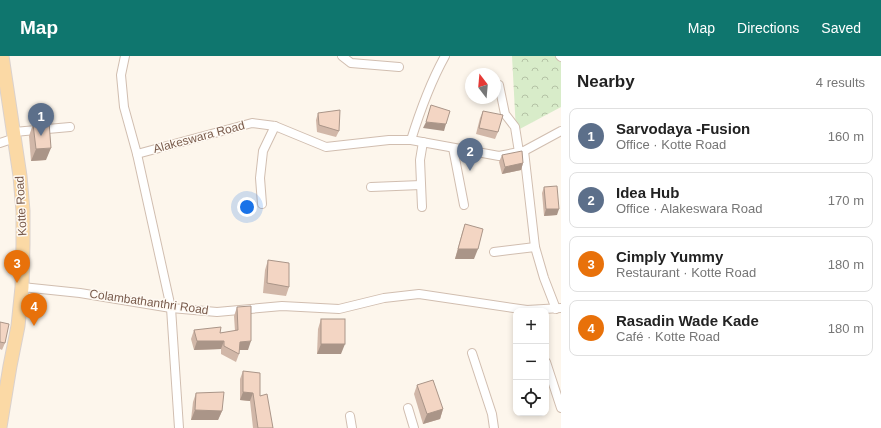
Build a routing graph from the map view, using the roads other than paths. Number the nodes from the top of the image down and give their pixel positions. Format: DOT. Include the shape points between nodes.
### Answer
graph roads {
  1 [pos="2,56"];
  2 [pos="125,56"];
  3 [pos="342,56"];
  4 [pos="445,56"];
  5 [pos="399,68"];
  6 [pos="3,78"];
  7 [pos="501,94"];
  8 [pos="275,126"];
  9 [pos="70,127"];
  10 [pos="561,131"];
  11 [pos="15,135"];
  12 [pos="411,140"];
  13 [pos="423,142"];
  14 [pos="0,143"];
  15 [pos="453,148"];
  16 [pos="522,151"];
  17 [pos="137,154"];
  18 [pos="421,185"];
  19 [pos="371,187"];
  20 [pos="262,204"];
  21 [pos="464,205"];
  22 [pos="422,207"];
  23 [pos="535,247"];
  24 [pos="494,252"];
  25 [pos="22,287"];
  26 [pos="171,308"];
  27 [pos="558,308"];
  28 [pos="513,309"];
  29 [pos="472,353"];
  30 [pos="549,371"];
  31 [pos="408,408"];
  32 [pos="561,408"];
  33 [pos="350,416"];
  34 [pos="0,427"];
  35 [pos="179,428"];
  36 [pos="352,428"];
  37 [pos="414,428"];
  38 [pos="494,428"];
  1 -- 6 [label="main road, Kotte Road"];
  2 -- 17 [label="street, Alakeswara Road" via="121,75 124,107"];
  3 -- 5 [label="street" via="351,63"];
  4 -- 12 [label="street" via="422,107"];
  6 -- 11 [label="main road, Kotte Road"];
  7 -- 16 [label="street" via="505,114 515,127"];
  8 -- 12 [label="street, Alakeswara Road" via="326,147"];
  8 -- 17 [label="street, Alakeswara Road" via="252,123"];
  8 -- 20 [label="street" via="263,151 260,178"];
  9 -- 11 [label="street"];
  10 -- 16 [label="street, Alakeswara Road"];
  11 -- 14 [label="street"];
  11 -- 25 [label="main road, Kotte Road" via="23,211"];
  12 -- 13 [label="street, Alakeswara Road"];
  13 -- 15 [label="street, Alakeswara Road"];
  13 -- 18 [label="street" via="420,160"];
  15 -- 16 [label="street, Alakeswara Road" via="499,156"];
  15 -- 21 [label="street"];
  16 -- 23 [label="street"];
  17 -- 26 [label="street, Alakeswara Road"];
  18 -- 19 [label="street"];
  18 -- 22 [label="street"];
  23 -- 24 [label="street"];
  23 -- 27 [label="street" via="544,278"];
  25 -- 26 [label="street, Colambathanthri Road" via="80,293"];
  25 -- 34 [label="main road, Kotte Road" via="18,326"];
  26 -- 28 [label="street, Colambathanthri Road" via="217,312 282,306 339,309 384,298 419,294"];
  26 -- 35 [label="street, Alakeswara Road"];
  29 -- 38 [label="street" via="492,414"];
  30 -- 32 [label="street"];
  31 -- 37 [label="street"];
  33 -- 36 [label="street"];
}
